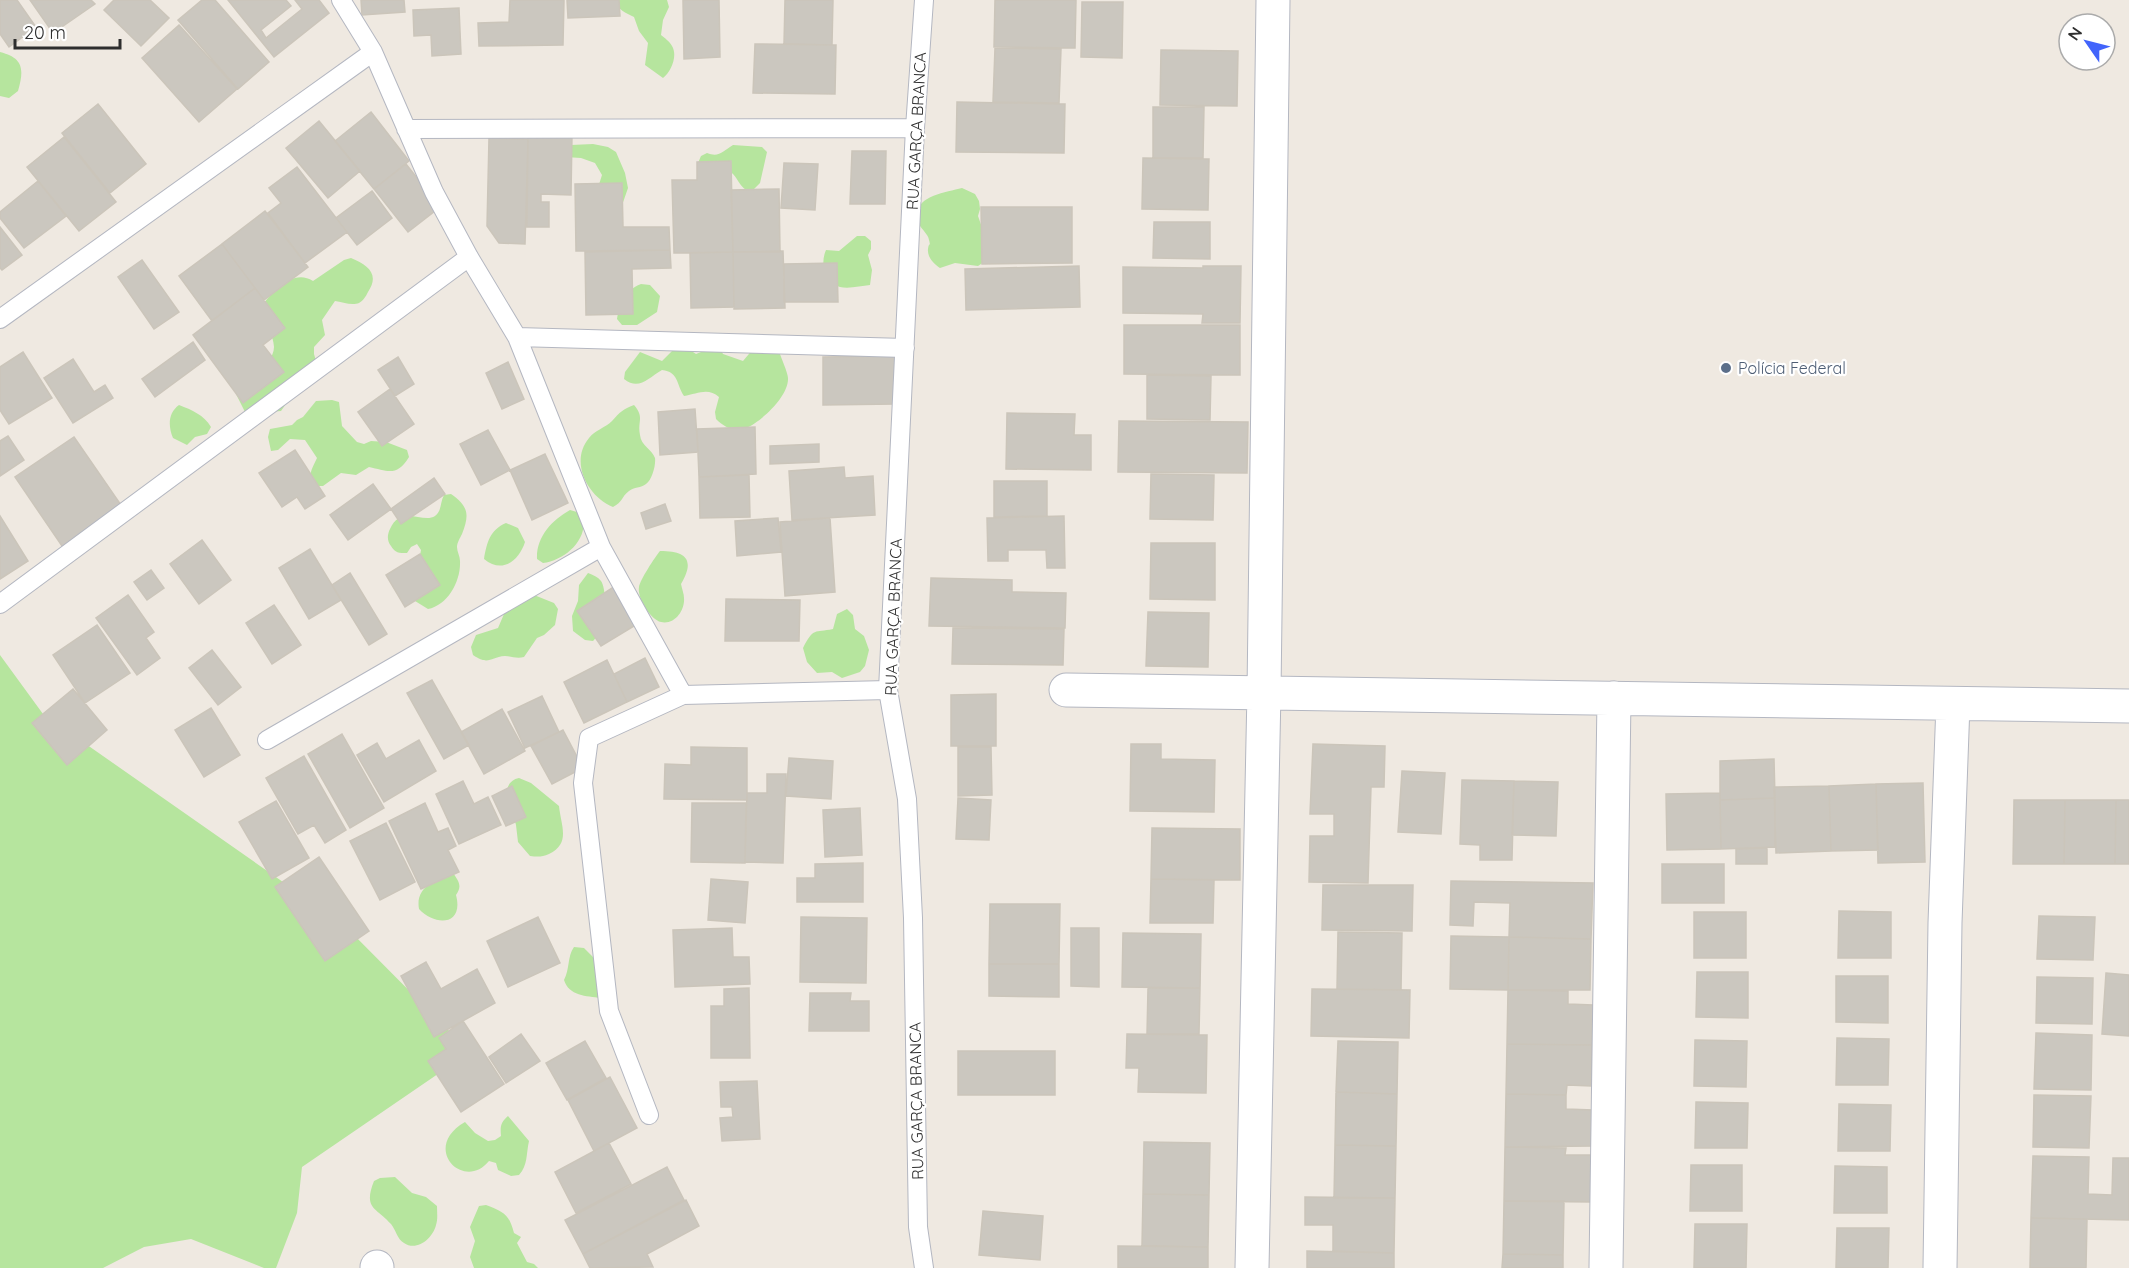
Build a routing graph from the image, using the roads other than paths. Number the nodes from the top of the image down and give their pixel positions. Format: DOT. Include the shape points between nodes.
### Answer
graph roads {
  1 [pos="341,0"];
  2 [pos="924,0"];
  3 [pos="1273,0"];
  4 [pos="373,52"];
  5 [pos="915,128"];
  6 [pos="406,129"];
  7 [pos="469,257"];
  8 [pos="0,319"];
  9 [pos="517,337"];
  10 [pos="905,348"];
  11 [pos="601,547"];
  12 [pos="0,604"];
  13 [pos="888,690"];
  14 [pos="1066,690"];
  15 [pos="1264,692"];
  16 [pos="683,695"];
  17 [pos="1614,698"];
  18 [pos="1953,704"];
  19 [pos="2129,706"];
  20 [pos="267,740"];
  21 [pos="649,1115"];
  22 [pos="924,1268"];
  23 [pos="1252,1268"];
  24 [pos="1606,1268"];
  25 [pos="1940,1268"];
  1 -- 4 [label="lane"];
  2 -- 5 [label="lane, RUA GARÇA BRANCA"];
  3 -- 15 [label="street"];
  4 -- 6 [label="lane"];
  4 -- 8 [label="lane"];
  5 -- 6 [label="lane"];
  5 -- 10 [label="lane, RUA GARÇA BRANCA"];
  6 -- 7 [label="lane"];
  7 -- 9 [label="lane"];
  7 -- 12 [label="lane"];
  9 -- 10 [label="lane"];
  9 -- 11 [label="lane"];
  10 -- 13 [label="lane, RUA GARÇA BRANCA"];
  11 -- 16 [label="lane"];
  11 -- 20 [label="lane"];
  13 -- 16 [label="lane"];
  13 -- 22 [label="lane, RUA GARÇA BRANCA" via="907,799 918,1227"];
  14 -- 15 [label="street"];
  15 -- 17 [label="street"];
  15 -- 23 [label="street"];
  16 -- 21 [label="lane" via="589,738 583,783 609,1011"];
  17 -- 18 [label="street"];
  17 -- 24 [label="street"];
  18 -- 19 [label="street"];
  18 -- 25 [label="street" via="1944,923"];
}
